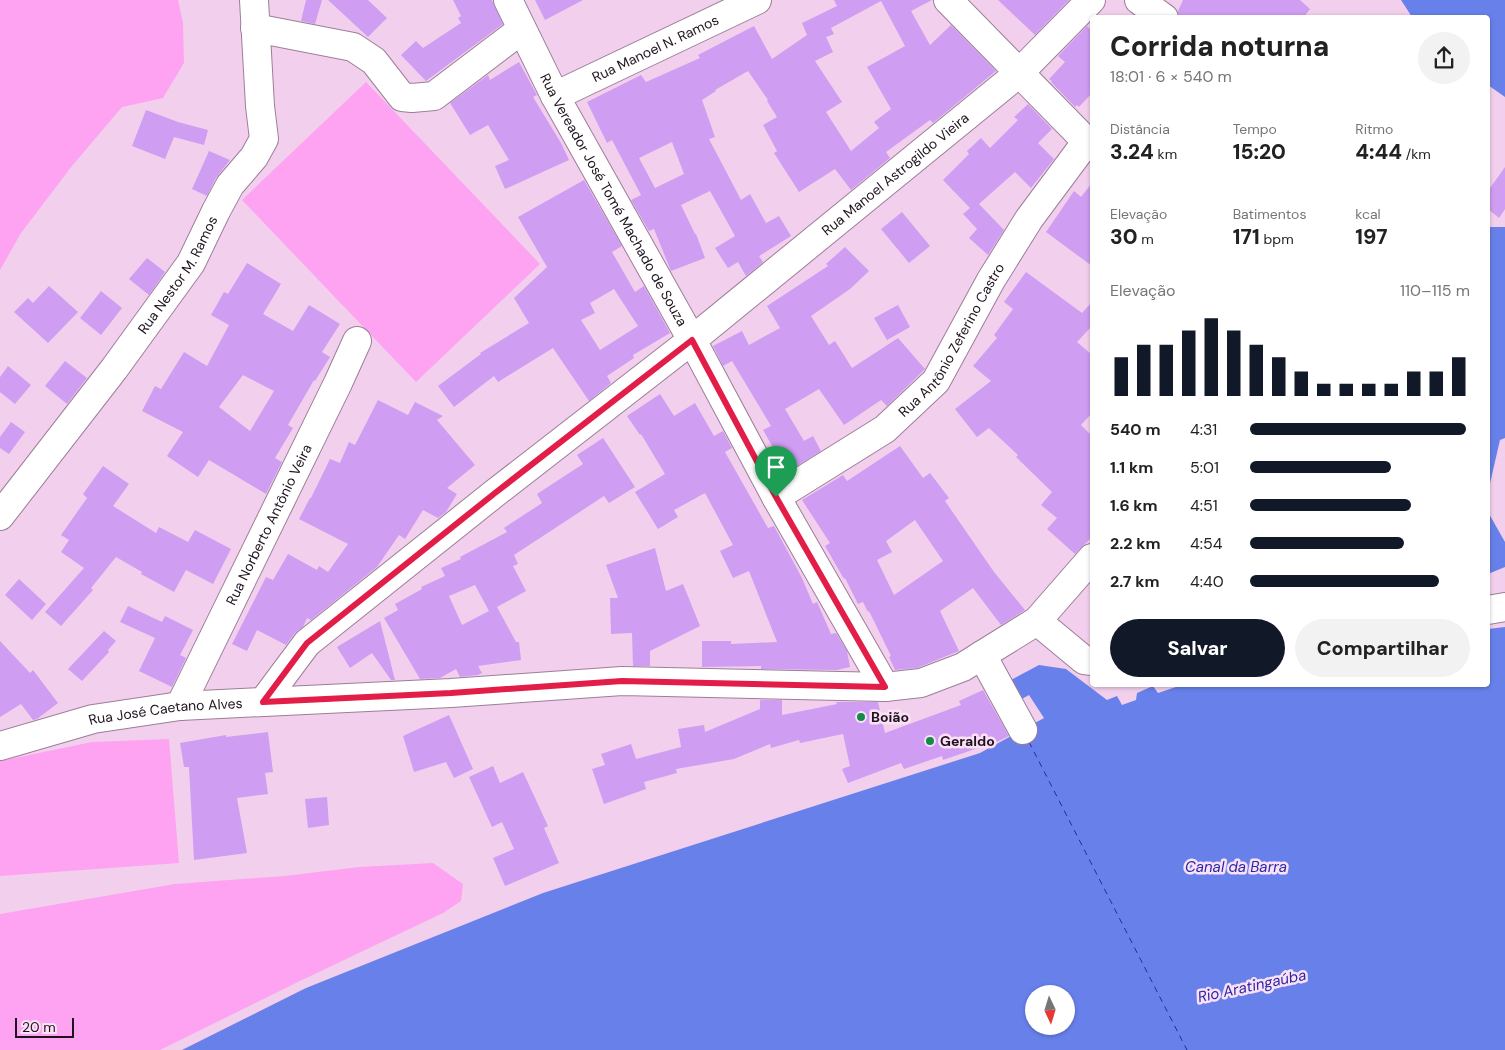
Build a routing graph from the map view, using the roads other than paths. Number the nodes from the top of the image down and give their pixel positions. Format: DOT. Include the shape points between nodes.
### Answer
graph roads {
  1 [pos="254,0"];
  2 [pos="508,0"];
  3 [pos="757,0"];
  4 [pos="948,0"];
  5 [pos="1091,0"];
  6 [pos="1139,0"];
  7 [pos="1160,15"];
  8 [pos="255,28"];
  9 [pos="522,30"];
  10 [pos="1019,73"];
  11 [pos="555,96"];
  12 [pos="1090,144"];
  13 [pos="692,340"];
  14 [pos="357,341"];
  15 [pos="776,497"];
  16 [pos="0,516"];
  17 [pos="1090,560"];
  18 [pos="1505,606"];
  19 [pos="1490,610"];
  20 [pos="1037,621"];
  21 [pos="982,656"];
  22 [pos="1090,661"];
  23 [pos="885,687"];
  24 [pos="263,702"];
  25 [pos="180,706"];
  26 [pos="1024,730"];
  27 [pos="0,746"];
  1 -- 8 [label="street, Rua Nestor M. Ramos"];
  2 -- 9 [label="street, Rua Vereador José Tomé Machado de Souza"];
  3 -- 11 [label="street, Rua Manoel N. Ramos"];
  4 -- 10 [label="street"];
  5 -- 10 [label="street, Rua Manoel Astrogildo Vieira"];
  6 -- 7 [label="street"];
  8 -- 9 [label="street" via="353,47 374,61 402,97 412,98 434,96"];
  8 -- 16 [label="street, Rua Nestor M. Ramos" via="264,139 230,186 191,263"];
  9 -- 11 [label="street, Rua Vereador José Tomé Machado de Souza"];
  10 -- 12 [label="street"];
  10 -- 13 [label="street, Rua Manoel Astrogildo Vieira"];
  11 -- 13 [label="street, Rua Vereador José Tomé Machado de Souza"];
  12 -- 15 [label="street, Rua Antônio Zeferino Castro" via="1029,219 990,280 936,381 885,429"];
  13 -- 15 [label="street, Rua Vereador José Tomé Machado de Souza"];
  13 -- 24 [label="street, Rua Manoel Astrogildo Vieira" via="307,643"];
  14 -- 25 [label="street, Rua Norberto Antônio Veira"];
  15 -- 23 [label="street, Rua Vereador José Tomé Machado de Souza"];
  17 -- 20 [label="street, Rua José Caetano Alves"];
  18 -- 19 [label="street"];
  20 -- 21 [label="street, Rua José Caetano Alves"];
  20 -- 22 [label="street" via="1084,660"];
  21 -- 23 [label="street, Rua José Caetano Alves" via="921,683"];
  21 -- 26 [label="street"];
  23 -- 24 [label="street, Rua José Caetano Alves" via="622,681"];
  24 -- 25 [label="street, Rua José Caetano Alves"];
  25 -- 27 [label="street, Rua José Caetano Alves" via="93,719"];
}
